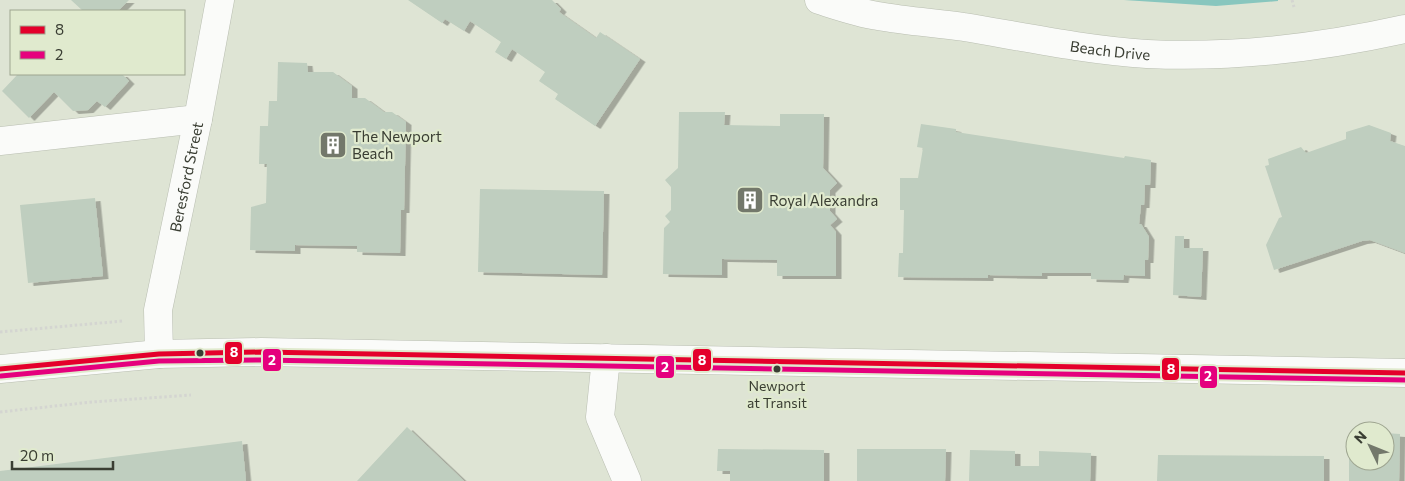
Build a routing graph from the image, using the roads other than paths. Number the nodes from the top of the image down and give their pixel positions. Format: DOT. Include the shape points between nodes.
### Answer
graph roads {
  1 [pos="220,0"];
  2 [pos="819,0"];
  3 [pos="1405,29"];
  4 [pos="198,119"];
  5 [pos="0,141"];
  6 [pos="159,354"];
  7 [pos="606,358"];
  8 [pos="0,369"];
  9 [pos="1405,373"];
  10 [pos="626,481"];
  1 -- 4 [label="street, Beresford Street"];
  2 -- 3 [label="street, Beach Drive" via="877,16 1146,54 1218,55 1276,51"];
  4 -- 5 [label="street"];
  4 -- 6 [label="street, Beresford Street" via="158,310"];
  6 -- 7 [label="street" via="261,352"];
  6 -- 8 [label="street"];
  7 -- 9 [label="street"];
  7 -- 10 [label="street" via="600,416"];
}
